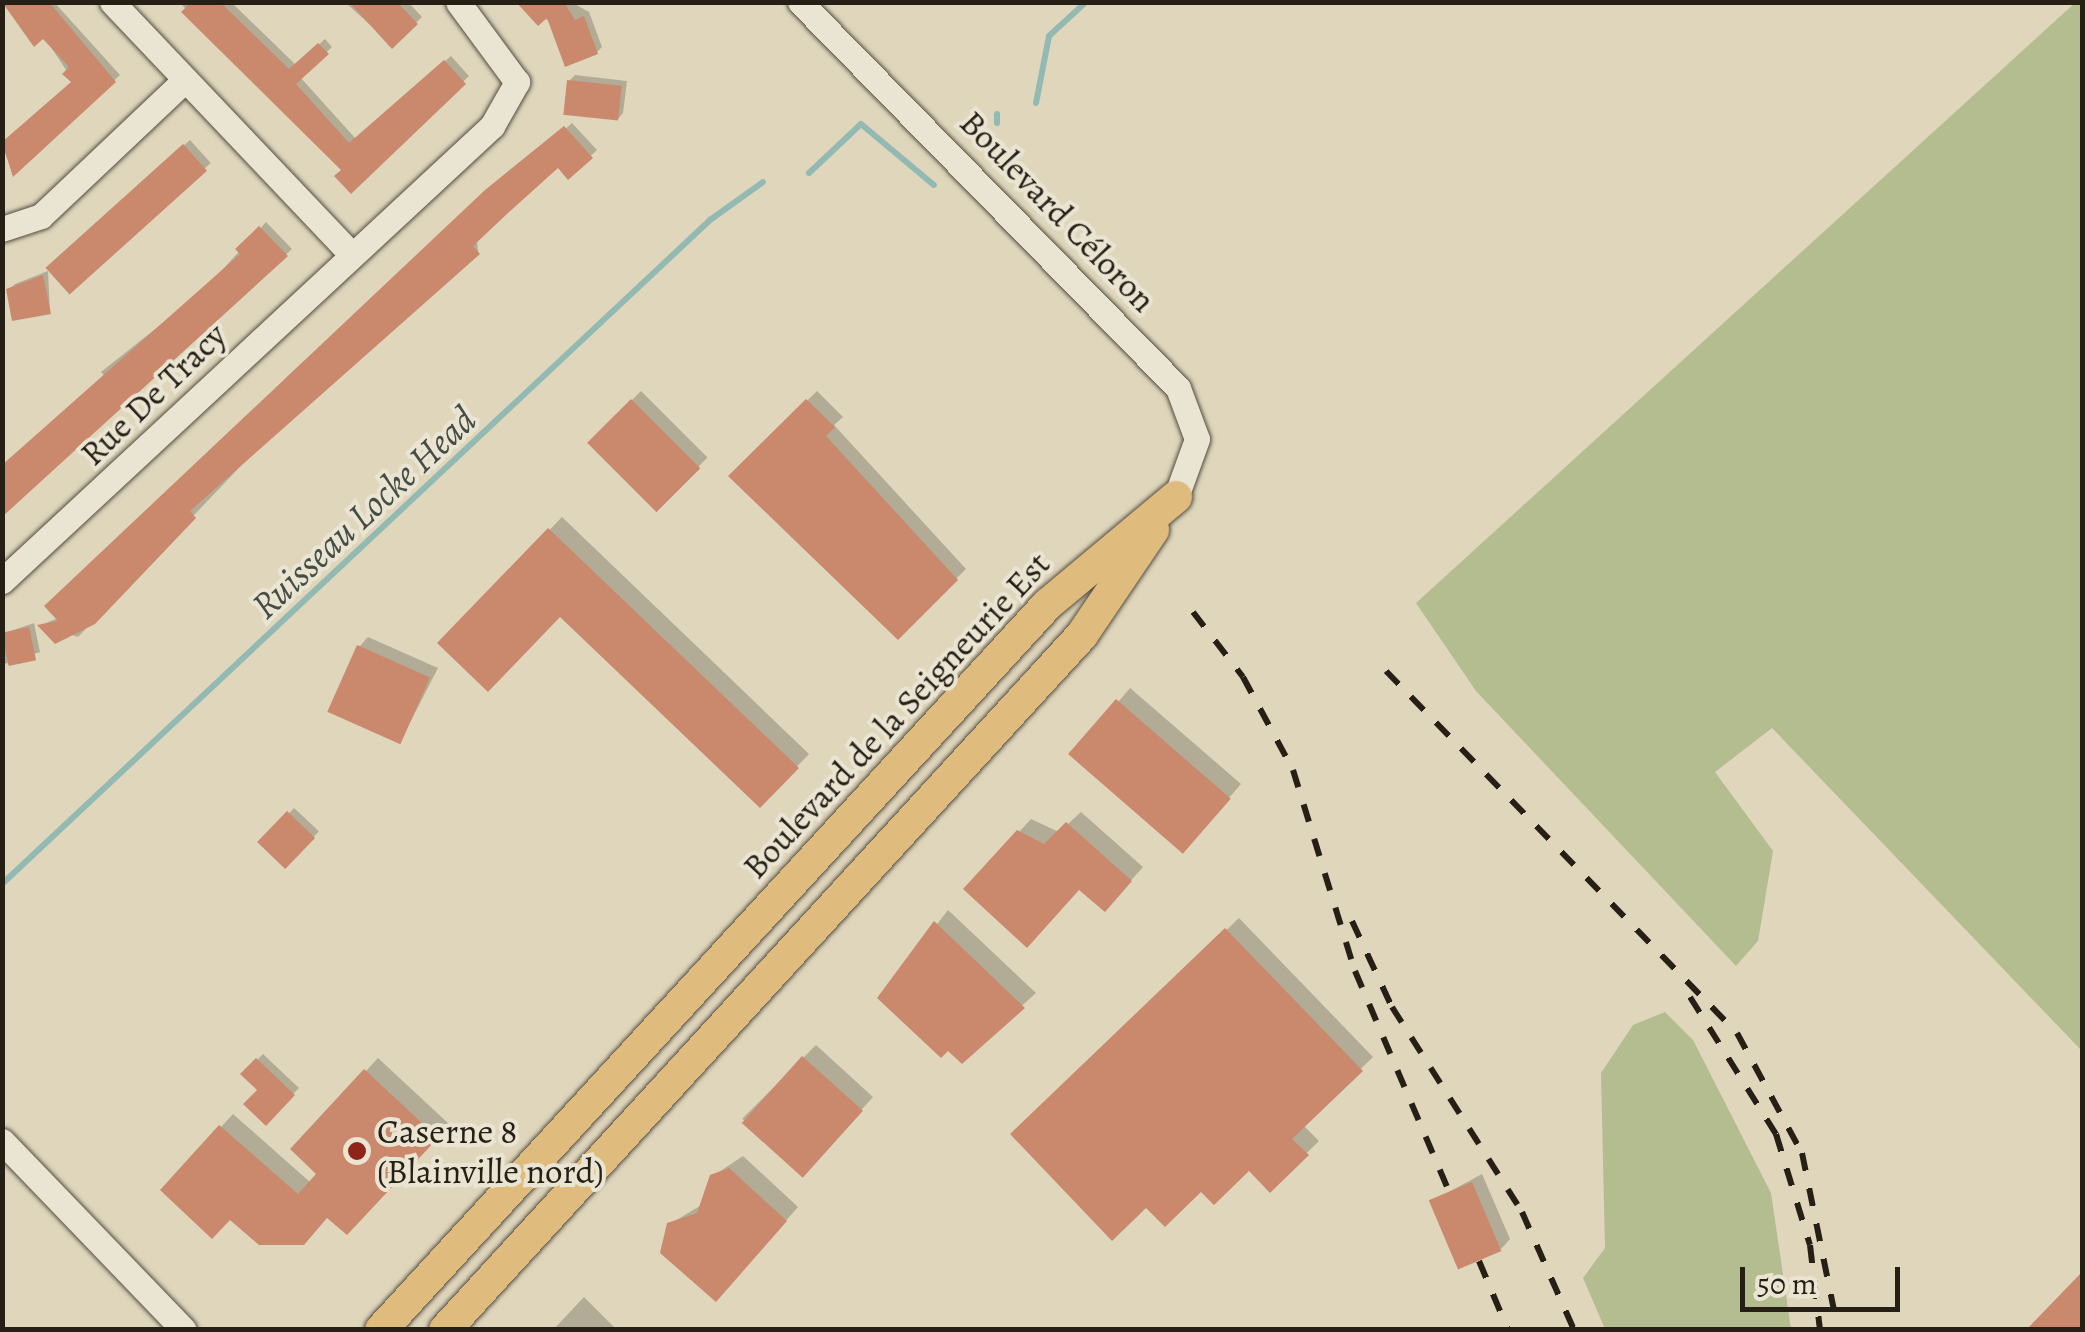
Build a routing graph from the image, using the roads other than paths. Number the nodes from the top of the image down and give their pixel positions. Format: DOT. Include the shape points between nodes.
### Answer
graph roads {
  1 [pos="112,2"];
  2 [pos="458,2"];
  3 [pos="800,2"];
  4 [pos="184,81"];
  5 [pos="2,229"];
  6 [pos="349,252"];
  7 [pos="1176,497"];
  8 [pos="2,581"];
  9 [pos="933,730"];
  10 [pos="967,762"];
  11 [pos="741,939"];
  12 [pos="774,970"];
  13 [pos="688,998"];
  14 [pos="720,1028"];
  15 [pos="569,1125"];
  16 [pos="2,1141"];
  17 [pos="603,1157"];
  18 [pos="524,1176"];
  19 [pos="557,1207"];
  20 [pos="184,1330"];
  21 [pos="382,1330"];
  22 [pos="445,1330"];
  1 -- 4 [label="street"];
  2 -- 6 [label="street, Rue De Tracy" via="516,82 492,126"];
  3 -- 7 [label="street, Boulevard Céloron" via="1178,388 1197,440"];
  4 -- 5 [label="street" via="41,216"];
  4 -- 6 [label="street"];
  6 -- 8 [label="street, Rue De Tracy"];
  7 -- 9 [label="main road, Boulevard de la Seigneurie Est" via="1048,604"];
  7 -- 10 [label="main road" via="1082,635"];
  9 -- 10 [label="main road"];
  9 -- 11 [label="main road, Boulevard de la Seigneurie Est"];
  10 -- 12 [label="main road"];
  11 -- 12 [label="main road"];
  11 -- 13 [label="main road, Boulevard de la Seigneurie Est"];
  12 -- 14 [label="main road"];
  13 -- 14 [label="main road"];
  13 -- 15 [label="main road, Boulevard de la Seigneurie Est"];
  14 -- 17 [label="main road"];
  15 -- 17 [label="main road"];
  15 -- 18 [label="main road, Boulevard de la Seigneurie Est"];
  16 -- 20 [label="street"];
  17 -- 19 [label="main road"];
  18 -- 19 [label="main road"];
  18 -- 21 [label="main road, Boulevard de la Seigneurie Est"];
  19 -- 22 [label="main road"];
}
